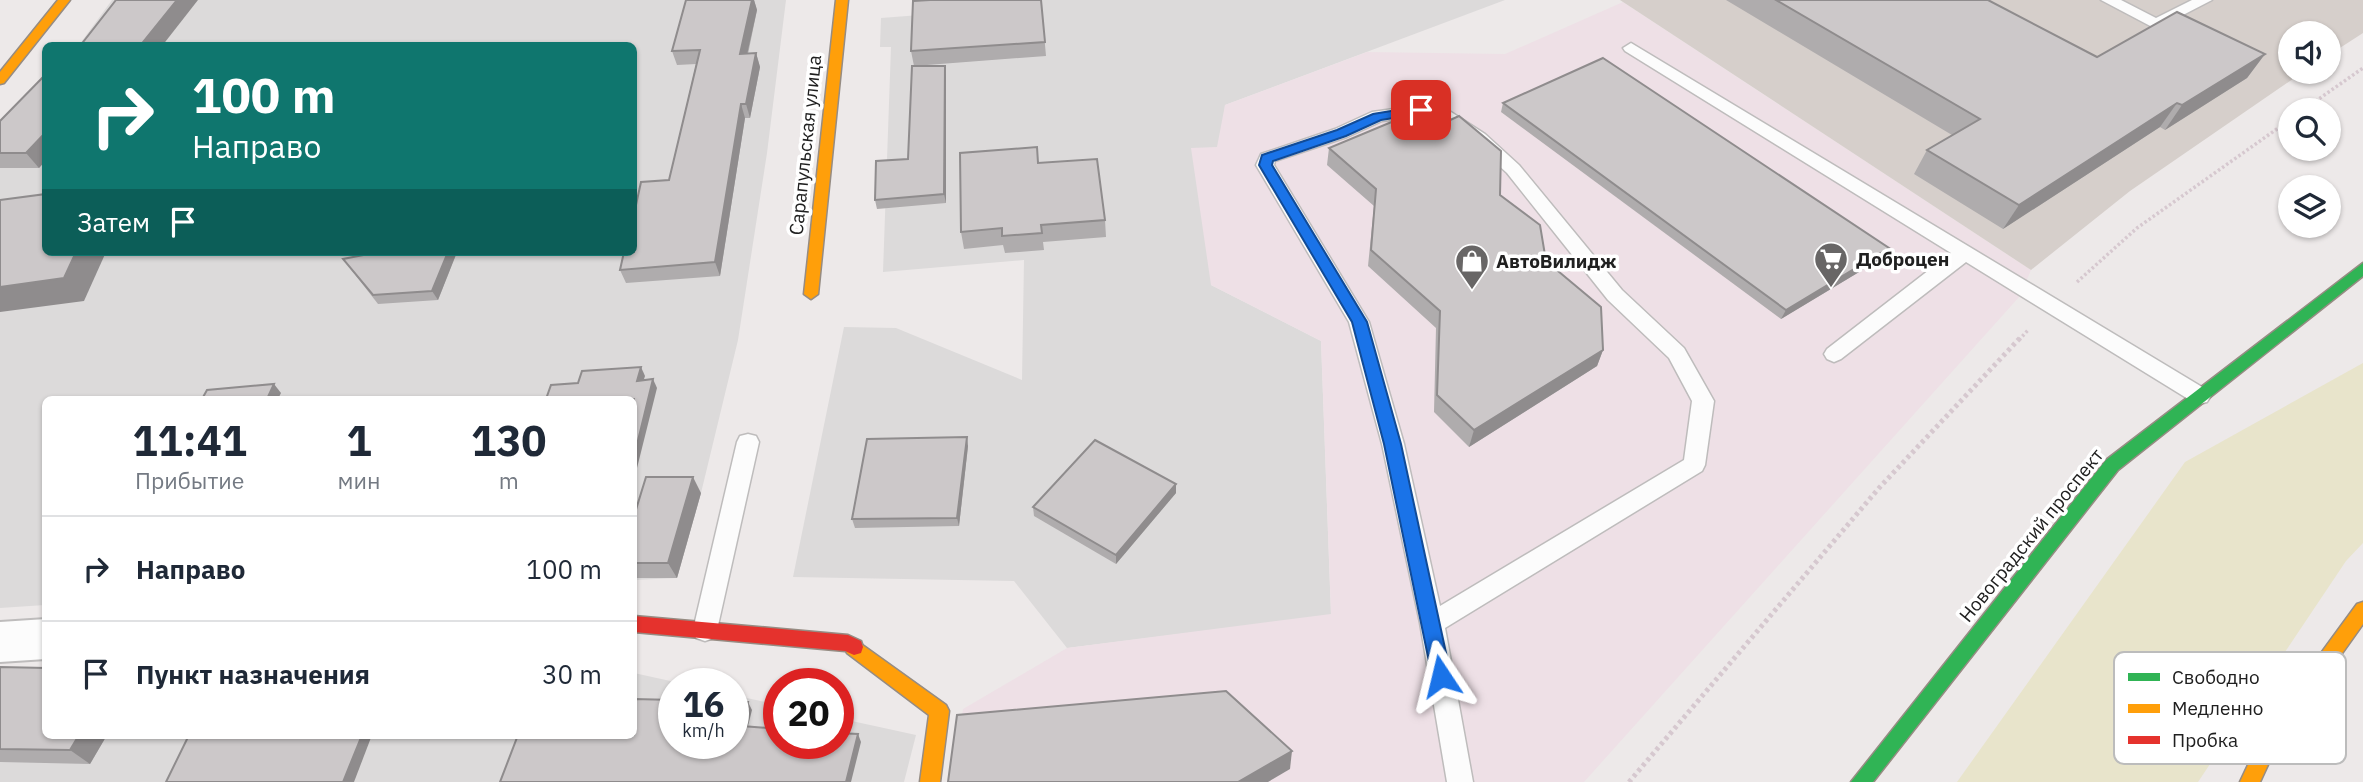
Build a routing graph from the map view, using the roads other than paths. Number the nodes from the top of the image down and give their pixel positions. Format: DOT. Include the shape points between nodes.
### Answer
graph roads {
  1 [pos="64,0"];
  2 [pos="842,0"];
  3 [pos="2109,0"];
  4 [pos="2204,0"];
  5 [pos="1631,48"];
  6 [pos="0,80"];
  7 [pos="1964,253"];
  8 [pos="2363,268"];
  9 [pos="811,294"];
  10 [pos="1833,354"];
  11 [pos="2200,396"];
  12 [pos="748,442"];
  13 [pos="2363,610"];
  14 [pos="1432,623"];
  15 [pos="637,624"];
  16 [pos="705,630"];
  17 [pos="42,639"];
  18 [pos="0,642"];
  19 [pos="2333,652"];
  20 [pos="2258,764"];
  21 [pos="930,782"];
  22 [pos="1460,782"];
  23 [pos="1861,782"];
  24 [pos="2250,782"];
  1 -- 6 [label="main road"];
  2 -- 9 [label="main road, Сарапульская улица"];
  3 -- 4 [label="lane" via="2156,24"];
  5 -- 7 [label="lane"];
  7 -- 10 [label="lane"];
  7 -- 11 [label="lane"];
  8 -- 11 [label="main road, Новоградский проспект"];
  11 -- 23 [label="main road, Новоградский проспект" via="2112,465"];
  12 -- 16 [label="lane"];
  13 -- 19 [label="main road"];
  14 -- 14 [label="lane" via="1393,444 1359,322 1265,165 1267,158 1378,116 1437,108 1513,169 1615,295 1678,353 1703,401 1694,465"];
  14 -- 22 [label="lane"];
  15 -- 16 [label="main road"];
  16 -- 21 [label="main road" via="848,643 939,711"];
  17 -- 18 [label="street"];
  20 -- 24 [label="main road"];
}
